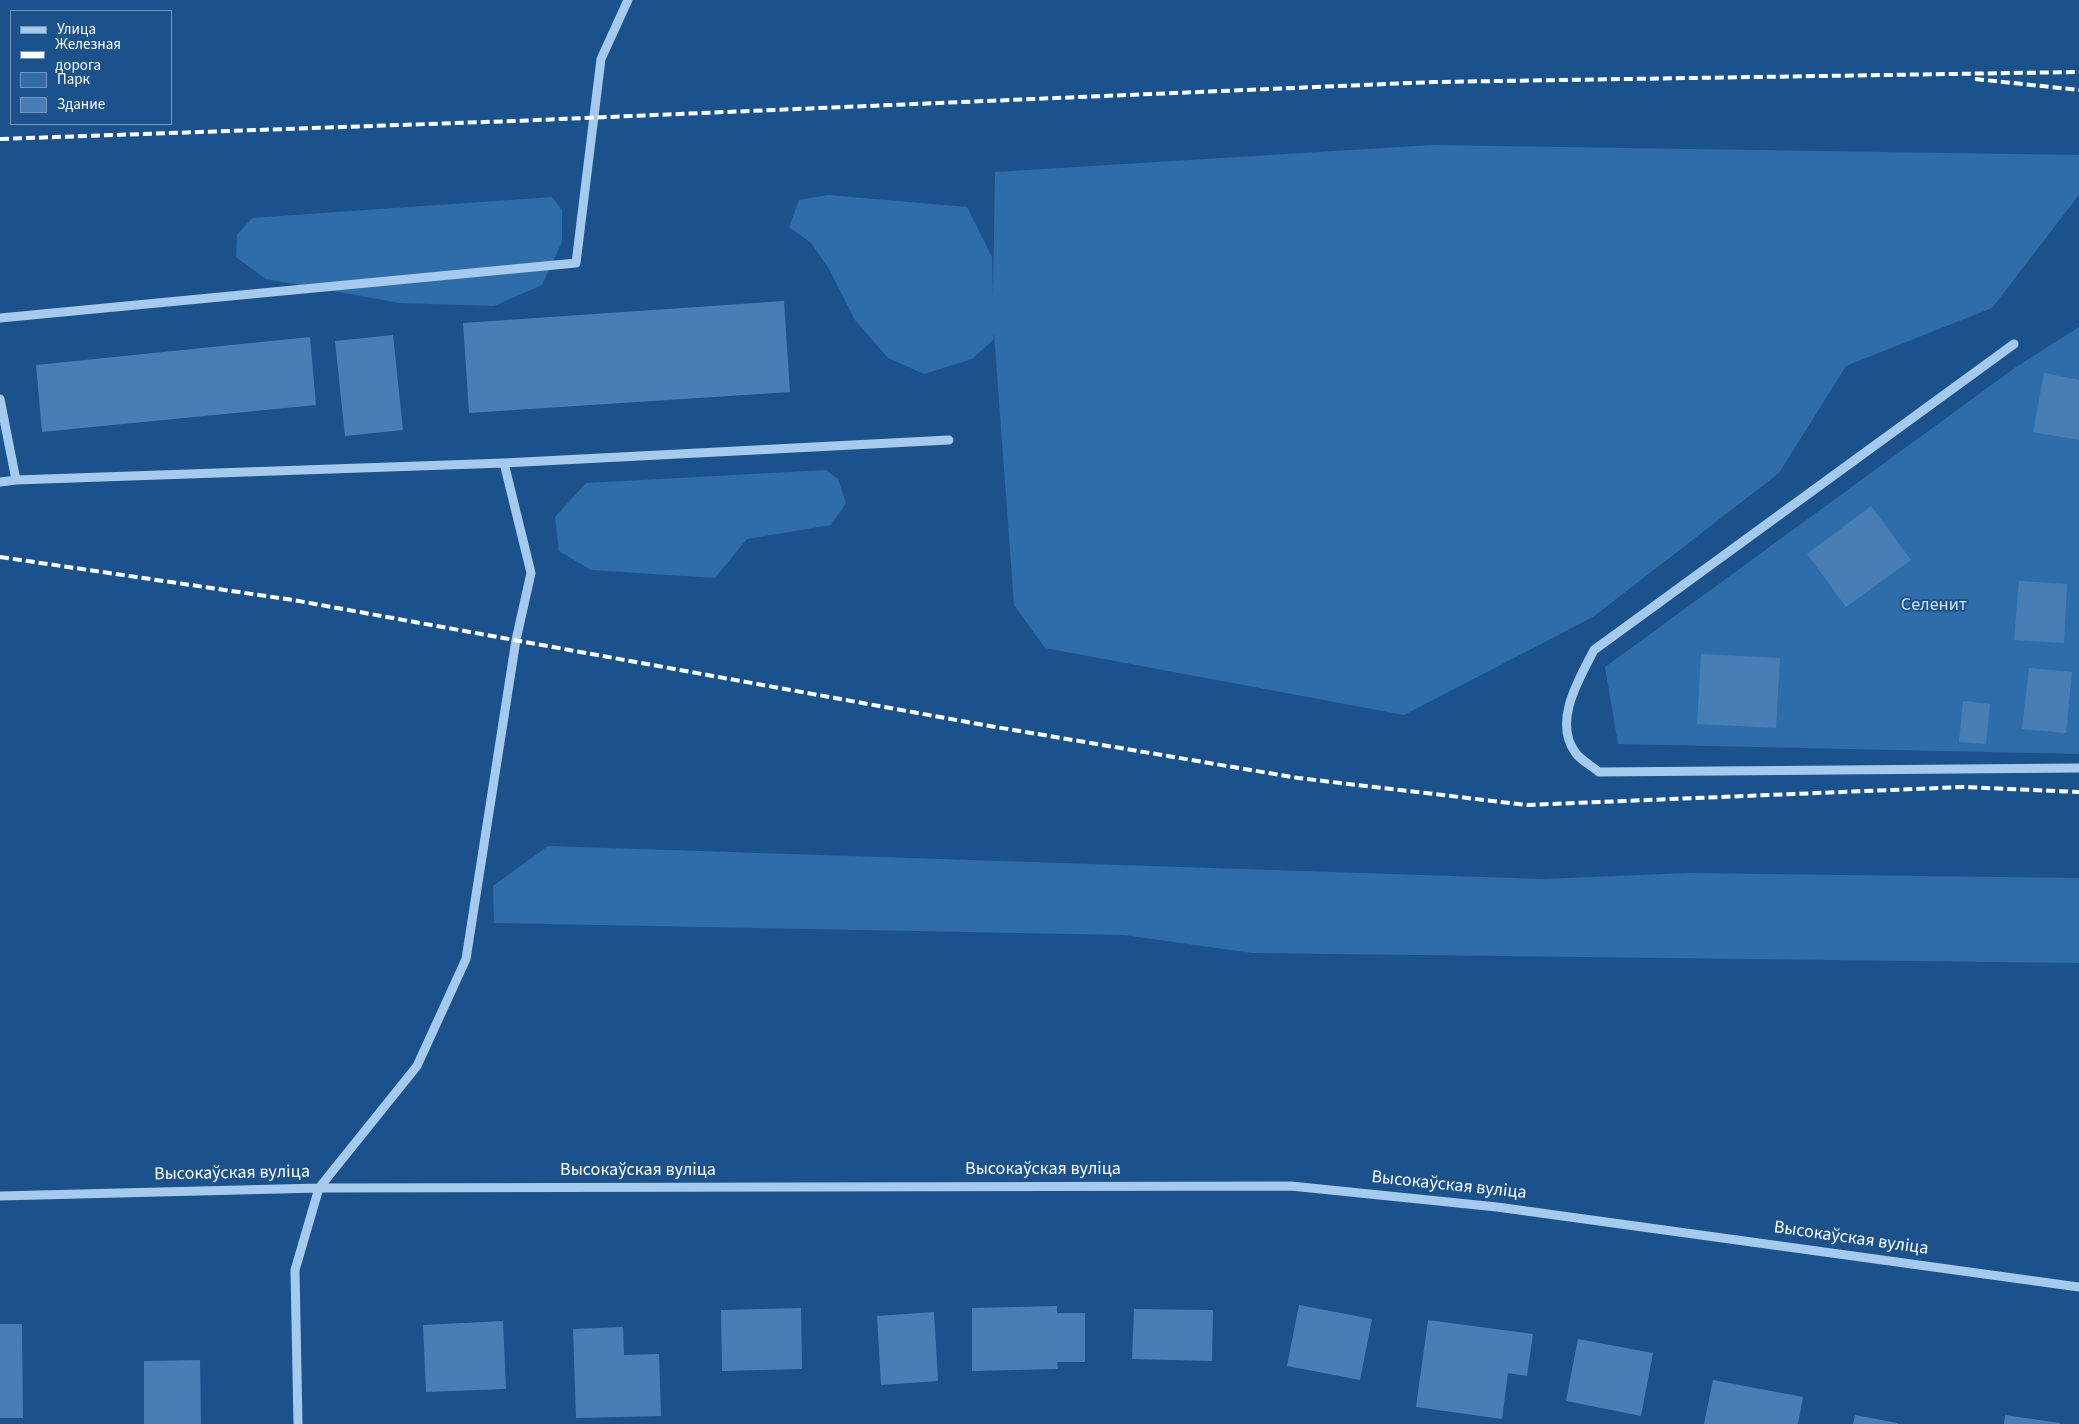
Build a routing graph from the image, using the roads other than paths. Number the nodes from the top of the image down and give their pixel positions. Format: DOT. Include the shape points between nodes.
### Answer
graph roads {
  1 [pos="628,0"];
  2 [pos="0,318"];
  3 [pos="2014,344"];
  4 [pos="0,399"];
  5 [pos="949,440"];
  6 [pos="504,463"];
  7 [pos="16,480"];
  8 [pos="0,482"];
  9 [pos="2079,768"];
  10 [pos="319,1188"];
  11 [pos="0,1196"];
  12 [pos="2079,1287"];
  13 [pos="298,1424"];
  1 -- 2 [label="street" via="602,59 576,263"];
  3 -- 9 [label="street" via="1594,650 1573,690 1565,726 1575,752 1599,772"];
  4 -- 7 [label="street"];
  5 -- 6 [label="street"];
  6 -- 7 [label="street"];
  6 -- 10 [label="street" via="531,574 516,640 466,959 416,1066"];
  7 -- 8 [label="street"];
  10 -- 11 [label="street, Высокаўская вуліца"];
  10 -- 12 [label="street, Высокаўская вуліца" via="1291,1186 1497,1207"];
  10 -- 13 [label="street" via="295,1270"];
}
